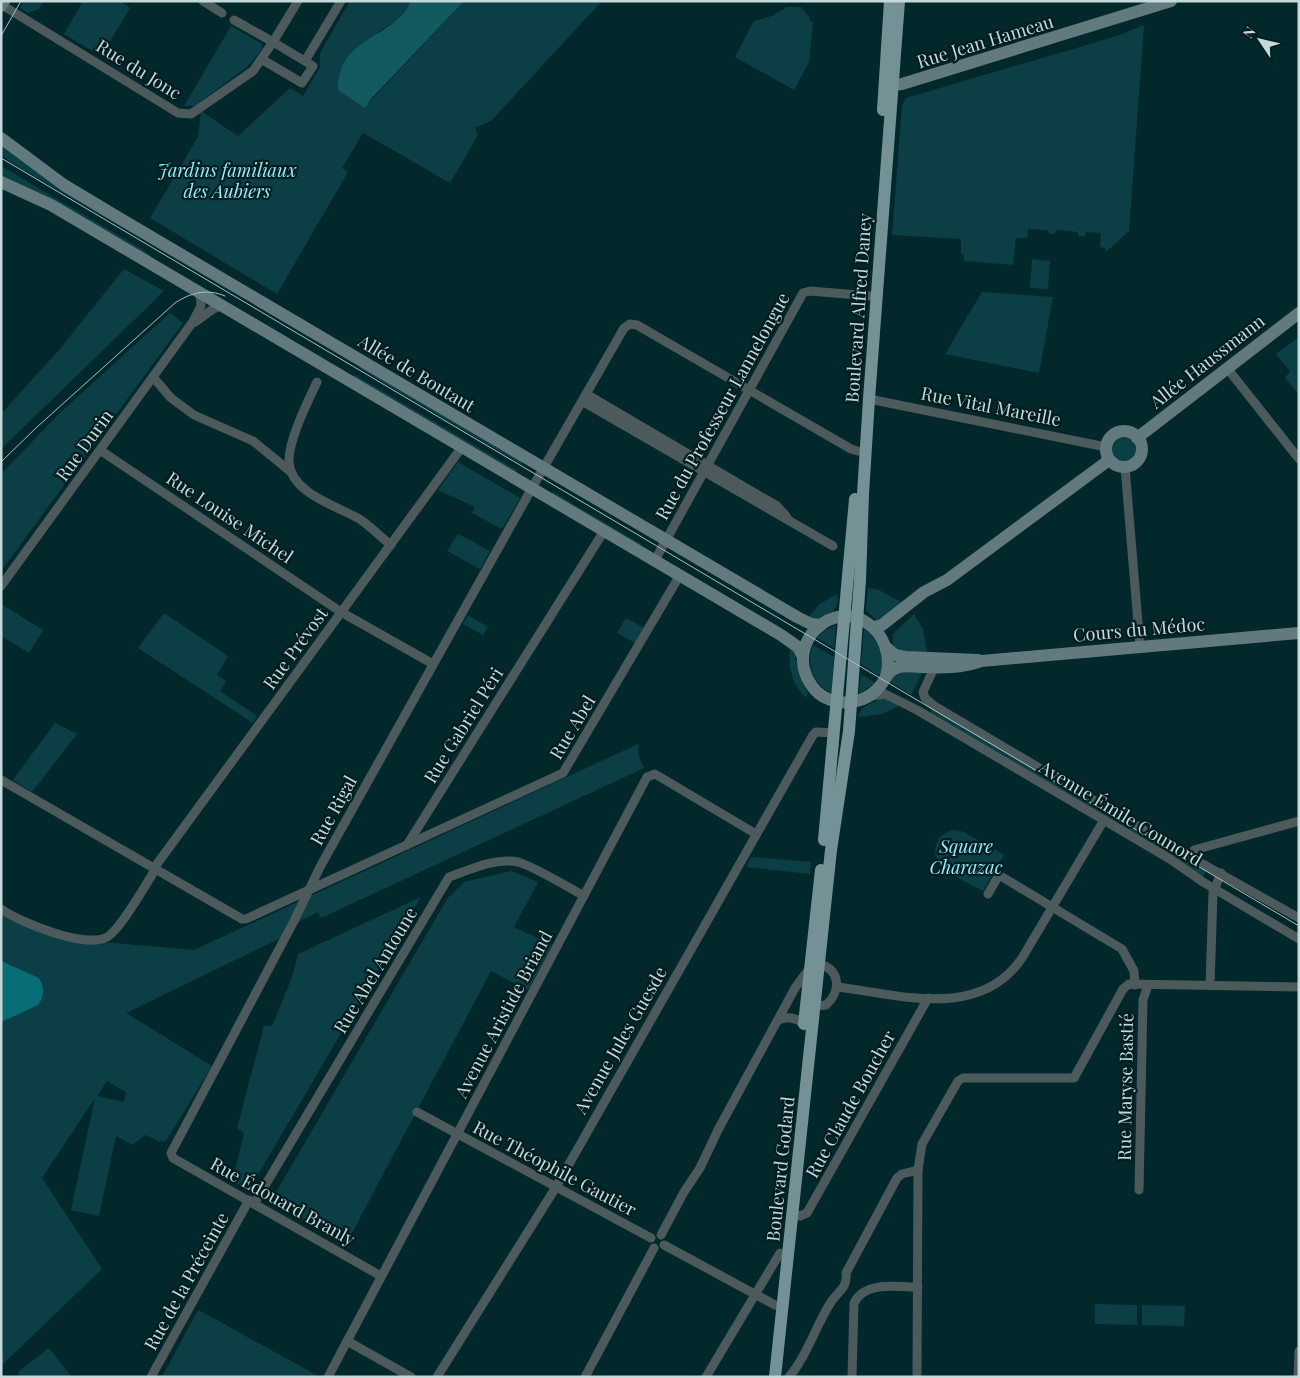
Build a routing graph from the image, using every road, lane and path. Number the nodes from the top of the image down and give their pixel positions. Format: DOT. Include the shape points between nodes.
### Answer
graph roads {
  1 [pos="4,1"];
  2 [pos="203,1"];
  3 [pos="298,1"];
  4 [pos="890,1"];
  5 [pos="899,1"];
  6 [pos="1171,1"];
  7 [pos="341,2"];
  8 [pos="1,5"];
  9 [pos="222,13"];
  10 [pos="234,20"];
  11 [pos="273,42"];
  12 [pos="263,60"];
  13 [pos="305,61"];
  14 [pos="893,85"];
  15 [pos="884,96"];
  16 [pos="1,138"];
  17 [pos="1,182"];
  18 [pos="200,292"];
  19 [pos="870,296"];
  20 [pos="223,306"];
  21 [pos="1299,313"];
  22 [pos="192,323"];
  23 [pos="1227,368"];
  24 [pos="153,377"];
  25 [pos="317,382"];
  26 [pos="750,390"];
  27 [pos="584,397"];
  28 [pos="869,399"];
  29 [pos="1137,438"];
  30 [pos="462,447"];
  31 [pos="1106,447"];
  32 [pos="100,450"];
  33 [pos="858,451"];
  34 [pos="1299,459"];
  35 [pos="1109,460"];
  36 [pos="1125,467"];
  37 [pos="544,468"];
  38 [pos="706,469"];
  39 [pos="293,474"];
  40 [pos="532,488"];
  41 [pos="604,531"];
  42 [pos="666,540"];
  43 [pos="391,545"];
  44 [pos="833,546"];
  45 [pos="655,560"];
  46 [pos="680,575"];
  47 [pos="947,580"];
  48 [pos="1,586"];
  49 [pos="341,612"];
  50 [pos="844,617"];
  51 [pos="858,618"];
  52 [pos="822,625"];
  53 [pos="874,627"];
  54 [pos="1299,633"];
  55 [pos="886,645"];
  56 [pos="1140,647"];
  57 [pos="803,657"];
  58 [pos="982,661"];
  59 [pos="433,664"];
  60 [pos="934,668"];
  61 [pos="886,676"];
  62 [pos="870,696"];
  63 [pos="837,702"];
  64 [pos="851,703"];
  65 [pos="834,733"];
  66 [pos="1,780"];
  67 [pos="1104,820"];
  68 [pos="1299,822"];
  69 [pos="756,834"];
  70 [pos="414,839"];
  71 [pos="1190,856"];
  72 [pos="155,869"];
  73 [pos="1221,873"];
  74 [pos="1213,888"];
  75 [pos="308,891"];
  76 [pos="988,894"];
  77 [pos="584,896"];
  78 [pos="1052,907"];
  79 [pos="1,909"];
  80 [pos="1299,918"];
  81 [pos="1299,938"];
  82 [pos="814,966"];
  83 [pos="1135,984"];
  84 [pos="1148,985"];
  85 [pos="1210,985"];
  86 [pos="1299,987"];
  87 [pos="838,988"];
  88 [pos="928,998"];
  89 [pos="815,1006"];
  90 [pos="777,1021"];
  91 [pos="804,1024"];
  92 [pos="417,1112"];
  93 [pos="458,1134"];
  94 [pos="171,1153"];
  95 [pos="918,1170"];
  96 [pos="556,1187"];
  97 [pos="1139,1190"];
  98 [pos="251,1202"];
  99 [pos="793,1215"];
  100 [pos="661,1235"];
  101 [pos="653,1243"];
  102 [pos="664,1245"];
  103 [pos="780,1252"];
  104 [pos="381,1276"];
  105 [pos="918,1287"];
  106 [pos="755,1294"];
  107 [pos="775,1305"];
  108 [pos="347,1341"];
  109 [pos="1299,1351"];
  110 [pos="151,1377"];
  111 [pos="328,1377"];
  112 [pos="411,1377"];
  113 [pos="438,1377"];
  114 [pos="585,1377"];
  115 [pos="706,1377"];
  116 [pos="768,1377"];
  117 [pos="776,1377"];
  118 [pos="789,1377"];
  119 [pos="852,1377"];
  120 [pos="916,1377"];
  121 [pos="1298,1377"];
  1 -- 8 [label="main road"];
  2 -- 9 [label="street"];
  3 -- 11 [label="street, Rue du Jonc"];
  4 -- 14 [label="main road" via="888,74"];
  4 -- 15 [label="main road, Boulevard Alfred Daney"];
  5 -- 14 [label="main road, Boulevard Alfred Daney"];
  6 -- 14 [label="main road, Rue Jean Hameau" via="1074,33"];
  7 -- 13 [label="street"];
  8 -- 12 [label="street, Rue du Jonc" via="186,115 253,71"];
  10 -- 11 [label="street"];
  11 -- 12 [label="street, Rue du Jonc"];
  11 -- 13 [label="street"];
  12 -- 13 [label="street" via="302,83 313,66"];
  14 -- 15 [label="main road"];
  14 -- 28 [label="main road, Boulevard Alfred Daney"];
  15 -- 19 [label="main road, Boulevard Alfred Daney"];
  16 -- 37 [label="main road, Allée de Boutaut" via="64,185"];
  17 -- 18 [label="main road" via="51,205"];
  18 -- 20 [label="main road"];
  18 -- 22 [label="street, Rue Durin" via="201,306"];
  19 -- 26 [label="street, Rue du Professeur Lannelongue" via="810,291 803,294"];
  19 -- 33 [label="main road, Boulevard Alfred Daney"];
  20 -- 22 [label="street, Rue Durin"];
  20 -- 30 [label="main road"];
  21 -- 23 [label="main road, Allée Haussmann"];
  22 -- 24 [label="street, Rue Durin"];
  23 -- 29 [label="main road, Allée Haussmann"];
  23 -- 34 [label="street"];
  24 -- 32 [label="street, Rue Durin"];
  24 -- 39 [label="street" via="171,398 194,415 253,441"];
  25 -- 39 [label="street" via="298,426 290,456"];
  26 -- 27 [label="street, Rue Rigal" via="637,324 630,324 624,328"];
  26 -- 33 [label="street"];
  26 -- 38 [label="street, Rue du Professeur Lannelongue"];
  27 -- 37 [label="street, Rue Rigal"];
  27 -- 38 [label="street"];
  28 -- 31 [label="street, Rue Vital Mareille"];
  28 -- 51 [label="main road, Boulevard Alfred Daney"];
  29 -- 31 [label="main road" via="1121,432 1111,437"];
  29 -- 36 [label="main road" via="1141,444 1141,455 1135,463"];
  30 -- 40 [label="main road"];
  30 -- 43 [label="street, Rue Prévost"];
  31 -- 35 [label="main road"];
  32 -- 48 [label="street, Rue Durin"];
  32 -- 49 [label="street, Rue Louise Michel"];
  33 -- 50 [label="main road, Boulevard Alfred Daney"];
  35 -- 36 [label="main road"];
  35 -- 47 [label="main road"];
  36 -- 56 [label="street"];
  37 -- 40 [label="street, Rue Rigal"];
  37 -- 42 [label="main road, Allée de Boutaut"];
  38 -- 42 [label="street, Rue du Professeur Lannelongue"];
  38 -- 44 [label="street" via="776,506 790,521"];
  39 -- 43 [label="street" via="308,492 362,521"];
  40 -- 41 [label="main road"];
  40 -- 59 [label="street, Rue Rigal"];
  41 -- 45 [label="main road"];
  41 -- 70 [label="street, Rue Gabriel Péri"];
  42 -- 45 [label="street, Rue du Professeur Lannelongue"];
  42 -- 52 [label="main road, Allée de Boutaut" via="805,622"];
  43 -- 49 [label="street, Rue Prévost"];
  45 -- 46 [label="main road"];
  46 -- 57 [label="main road" via="785,637 798,647"];
  46 -- 70 [label="street, Rue Abel" via="563,773"];
  47 -- 53 [label="main road" via="924,592 882,625"];
  47 -- 55 [label="main road" via="894,627"];
  49 -- 59 [label="street, Rue Louise Michel"];
  49 -- 72 [label="street, Rue Prévost"];
  50 -- 51 [label="main road"];
  50 -- 52 [label="main road"];
  50 -- 63 [label="main road, Boulevard Alfred Daney"];
  51 -- 53 [label="main road"];
  51 -- 64 [label="main road, Boulevard Alfred Daney"];
  52 -- 57 [label="main road" via="808,639"];
  53 -- 55 [label="main road"];
  54 -- 56 [label="main road, Cours du Médoc"];
  55 -- 58 [label="main road, Cours du Médoc" via="896,655 905,657"];
  55 -- 61 [label="main road"];
  56 -- 58 [label="main road, Cours du Médoc"];
  57 -- 63 [label="main road" via="804,671 810,684 824,698"];
  58 -- 60 [label="main road, Cours du Médoc" via="966,667"];
  59 -- 75 [label="street, Rue Rigal"];
  60 -- 61 [label="main road, Cours du Médoc" via="896,667"];
  60 -- 71 [label="street, Avenue Émile Counord" via="923,692 933,705"];
  61 -- 62 [label="main road"];
  62 -- 64 [label="main road"];
  62 -- 67 [label="street, Avenue Émile Counord" via="885,694"];
  63 -- 64 [label="main road"];
  63 -- 65 [label="main road, Boulevard Godard"];
  64 -- 82 [label="main road, Boulevard Godard"];
  65 -- 69 [label="street, Avenue Jules Guesde" via="816,732 813,735"];
  65 -- 82 [label="main road, Boulevard Godard"];
  66 -- 72 [label="street"];
  67 -- 74 [label="street, Avenue Émile Counord"];
  67 -- 78 [label="street"];
  68 -- 71 [label="street" via="1194,850"];
  69 -- 77 [label="street, Avenue Aristide Briand" via="652,774"];
  69 -- 96 [label="street, Avenue Jules Guesde"];
  70 -- 75 [label="street, Rue Abel"];
  71 -- 73 [label="street, Avenue Émile Counord"];
  72 -- 75 [label="street" via="242,919"];
  72 -- 79 [label="street, Rue Prévost" via="111,935 105,938 66,936 11,916"];
  73 -- 74 [label="street"];
  73 -- 80 [label="street, Avenue Émile Counord"];
  74 -- 81 [label="street, Avenue Émile Counord"];
  74 -- 85 [label="street"];
  75 -- 94 [label="street, Rue Rigal"];
  76 -- 78 [label="street" via="999,875"];
  77 -- 93 [label="street, Avenue Aristide Briand"];
  77 -- 98 [label="street, Rue Abel Antoune" via="518,862 481,866 449,877"];
  78 -- 83 [label="street" via="1122,949 1134,971"];
  78 -- 88 [label="street" via="1017,965 1003,979 967,997"];
  82 -- 87 [label="street" via="831,969"];
  82 -- 89 [label="main road, Boulevard Godard"];
  82 -- 90 [label="street"];
  82 -- 91 [label="main road, Boulevard Godard"];
  83 -- 84 [label="street"];
  83 -- 95 [label="street" via="1124,989 1074,1078 963,1078 954,1087 922,1144"];
  84 -- 85 [label="street"];
  84 -- 97 [label="street, Rue Maryse Bastié" via="1143,1000"];
  85 -- 86 [label="street"];
  87 -- 88 [label="street"];
  87 -- 89 [label="street" via="826,1005"];
  88 -- 99 [label="street, Rue Claude Boucher" via="807,1213"];
  89 -- 99 [label="main road, Boulevard Godard"];
  90 -- 91 [label="street" via="786,1017"];
  90 -- 100 [label="street"];
  91 -- 103 [label="main road, Boulevard Godard"];
  92 -- 93 [label="street, Rue Théophile Gautier"];
  93 -- 96 [label="street, Rue Théophile Gautier"];
  93 -- 104 [label="street, Avenue Aristide Briand"];
  94 -- 98 [label="street, Rue Édouard Branly" via="173,1158"];
  95 -- 105 [label="street"];
  95 -- 118 [label="street" via="897,1178 846,1273 844,1288 831,1300"];
  96 -- 101 [label="street, Rue Théophile Gautier"];
  96 -- 113 [label="street, Avenue Jules Guesde"];
  98 -- 104 [label="street, Rue Édouard Branly"];
  98 -- 110 [label="street, Rue de la Préceinte"];
  99 -- 117 [label="main road, Boulevard Godard"];
  100 -- 101 [label="street" via="657,1234"];
  100 -- 102 [label="street"];
  101 -- 102 [label="street" via="661,1248"];
  101 -- 114 [label="street"];
  102 -- 106 [label="street"];
  103 -- 106 [label="street"];
  103 -- 107 [label="main road, Boulevard Godard"];
  104 -- 108 [label="street, Avenue Aristide Briand"];
  105 -- 119 [label="street" via="878,1288 866,1290 858,1296 854,1303"];
  105 -- 120 [label="street"];
  106 -- 107 [label="street"];
  106 -- 115 [label="street"];
  107 -- 116 [label="main road, Boulevard Godard"];
  108 -- 111 [label="street, Avenue Aristide Briand"];
  108 -- 112 [label="street"];
  109 -- 121 [label="street"];
}
